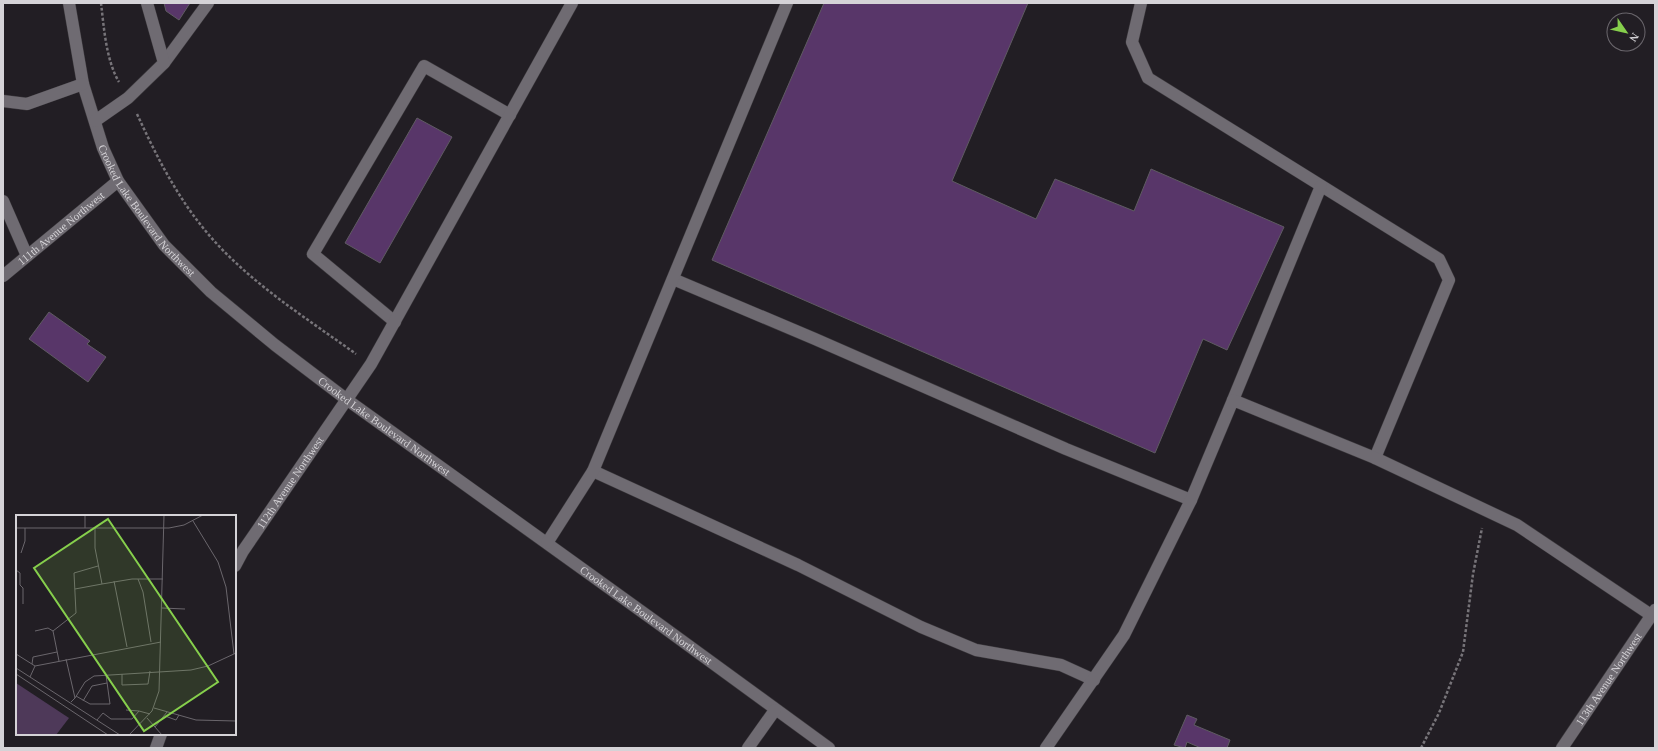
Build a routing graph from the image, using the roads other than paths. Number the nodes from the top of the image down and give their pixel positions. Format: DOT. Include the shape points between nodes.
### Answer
graph roads {
  1 [pos="69,3"];
  2 [pos="147,3"];
  3 [pos="208,3"];
  4 [pos="572,3"];
  5 [pos="787,3"];
  6 [pos="1141,3"];
  7 [pos="164,63"];
  8 [pos="83,84"];
  9 [pos="3,101"];
  10 [pos="510,116"];
  11 [pos="94,121"];
  12 [pos="118,181"];
  13 [pos="1321,186"];
  14 [pos="3,201"];
  15 [pos="7,223"];
  16 [pos="27,256"];
  17 [pos="3,276"];
  18 [pos="673,278"];
  19 [pos="395,322"];
  20 [pos="346,399"];
  21 [pos="1233,400"];
  22 [pos="1375,458"];
  23 [pos="593,471"];
  24 [pos="1191,500"];
  25 [pos="547,543"];
  26 [pos="236,564"];
  27 [pos="1653,612"];
  28 [pos="1094,680"];
  29 [pos="775,710"];
  30 [pos="161,735"];
  31 [pos="156,748"];
  32 [pos="748,748"];
  33 [pos="829,748"];
  34 [pos="1046,748"];
  35 [pos="1562,748"];
  1 -- 8 [label="street, Crooked Lake Boulevard Northwest"];
  2 -- 7 [label="street"];
  3 -- 7 [label="street"];
  4 -- 10 [label="street, 112th Avenue Northwest"];
  5 -- 18 [label="street"];
  6 -- 13 [label="street" via="1132,42 1148,78"];
  7 -- 11 [label="street" via="128,98"];
  8 -- 9 [label="street" via="27,104"];
  8 -- 11 [label="street, Crooked Lake Boulevard Northwest"];
  10 -- 19 [label="street, 112th Avenue Northwest"];
  10 -- 19 [label="street" via="424,66 313,254"];
  11 -- 12 [label="street, Crooked Lake Boulevard Northwest"];
  12 -- 16 [label="street, 111th Avenue Northwest"];
  12 -- 20 [label="street, Crooked Lake Boulevard Northwest" via="164,245 211,292"];
  13 -- 21 [label="street"];
  13 -- 22 [label="street" via="1439,259 1449,280"];
  14 -- 15 [label="street"];
  15 -- 16 [label="street"];
  16 -- 17 [label="street, 111th Avenue Northwest"];
  18 -- 23 [label="street"];
  18 -- 24 [label="street" via="1072,452"];
  19 -- 20 [label="street, 112th Avenue Northwest" via="371,364"];
  20 -- 25 [label="street, Crooked Lake Boulevard Northwest"];
  20 -- 26 [label="street, 112th Avenue Northwest"];
  21 -- 22 [label="street"];
  21 -- 24 [label="street"];
  22 -- 27 [label="street" via="1517,525"];
  23 -- 25 [label="street"];
  23 -- 28 [label="street" via="798,565 921,627 976,650 1061,665"];
  24 -- 28 [label="street" via="1124,634"];
  25 -- 29 [label="street, Crooked Lake Boulevard Northwest"];
  27 -- 35 [label="street, 113th Avenue Northwest"];
  28 -- 34 [label="street"];
  29 -- 32 [label="street"];
  29 -- 33 [label="street, Crooked Lake Boulevard Northwest"];
  30 -- 31 [label="street"];
}
